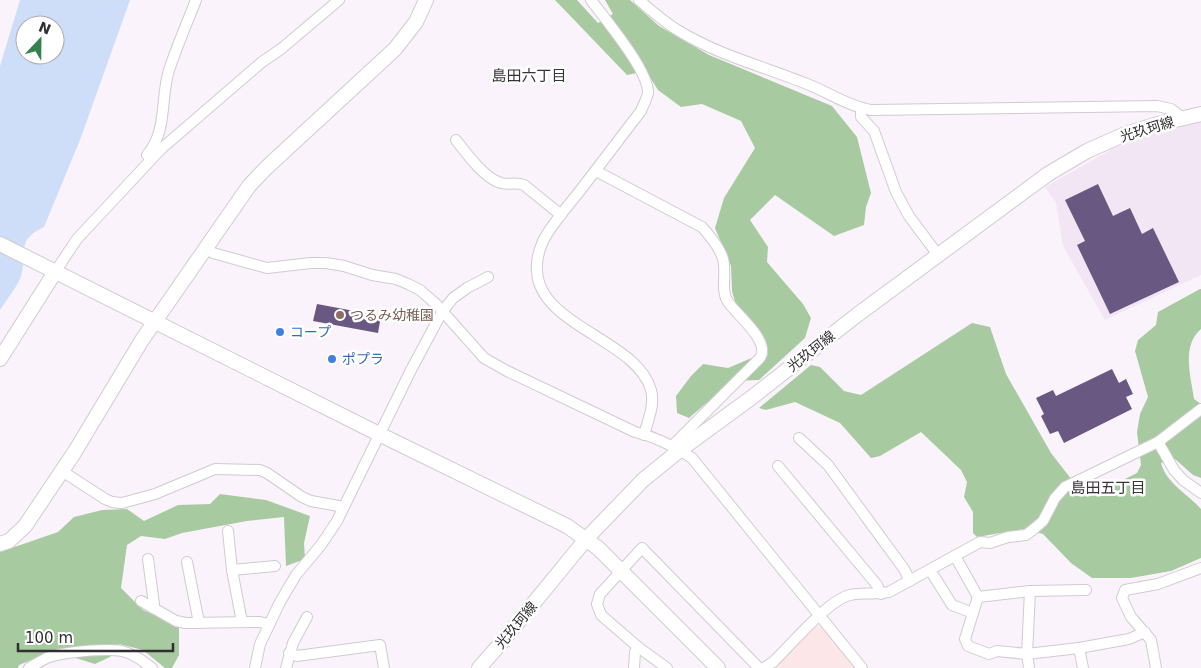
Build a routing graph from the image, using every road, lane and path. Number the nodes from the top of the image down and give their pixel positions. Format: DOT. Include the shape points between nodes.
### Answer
graph roads {
  1 [pos="196,0"];
  2 [pos="339,0"];
  3 [pos="426,0"];
  4 [pos="591,0"];
  5 [pos="639,0"];
  6 [pos="861,109"];
  7 [pos="1201,114"];
  8 [pos="1182,118"];
  9 [pos="456,140"];
  10 [pos="142,168"];
  11 [pos="596,171"];
  12 [pos="561,215"];
  13 [pos="0,244"];
  14 [pos="206,248"];
  15 [pos="938,255"];
  16 [pos="50,269"];
  17 [pos="488,277"];
  18 [pos="442,312"];
  19 [pos="154,322"];
  20 [pos="0,359"];
  21 [pos="1201,409"];
  22 [pos="379,434"];
  23 [pos="644,435"];
  24 [pos="799,438"];
  25 [pos="1158,442"];
  26 [pos="676,448"];
  27 [pos="778,466"];
  28 [pos="62,471"];
  29 [pos="1201,493"];
  30 [pos="344,508"];
  31 [pos="228,531"];
  32 [pos="587,538"];
  33 [pos="0,544"];
  34 [pos="956,556"];
  35 [pos="148,559"];
  36 [pos="188,562"];
  37 [pos="275,566"];
  38 [pos="1201,568"];
  39 [pos="232,570"];
  40 [pos="621,570"];
  41 [pos="930,570"];
  42 [pos="910,581"];
  43 [pos="1086,590"];
  44 [pos="1030,591"];
  45 [pos="880,594"];
  46 [pos="978,597"];
  47 [pos="141,602"];
  48 [pos="153,608"];
  49 [pos="973,613"];
  50 [pos="819,616"];
  51 [pos="307,617"];
  52 [pos="242,622"];
  53 [pos="199,623"];
  54 [pos="268,624"];
  55 [pos="1145,632"];
  56 [pos="638,647"];
  57 [pos="1079,648"];
  58 [pos="289,654"];
  59 [pos="1027,654"];
  60 [pos="29,668"];
  61 [pos="152,668"];
  62 [pos="255,668"];
  63 [pos="286,668"];
  64 [pos="384,668"];
  65 [pos="479,668"];
  66 [pos="634,668"];
  67 [pos="667,668"];
  68 [pos="718,668"];
  69 [pos="760,668"];
  70 [pos="764,668"];
  71 [pos="862,668"];
  72 [pos="1029,668"];
  73 [pos="1083,668"];
  74 [pos="1156,668"];
  1 -- 10 [label="street" via="169,70 156,145"];
  2 -- 10 [label="street" via="262,62"];
  3 -- 14 [label="street" via="416,22 382,62 249,186"];
  4 -- 11 [label="street" via="634,59 648,91 640,111"];
  5 -- 6 [label="street" via="658,17 699,41 808,84"];
  6 -- 8 [label="street" via="1156,106 1171,110"];
  6 -- 15 [label="street" via="861,117 874,131 896,192"];
  7 -- 8 [label="street, 光玖珂線"];
  8 -- 15 [label="street, 光玖珂線" via="1123,135 1087,151 1033,184"];
  9 -- 12 [label="street" via="480,169 495,181 524,185"];
  10 -- 16 [label="street"];
  11 -- 12 [label="street"];
  11 -- 26 [label="street" via="702,227 723,258 725,297 758,337 762,348 756,362"];
  12 -- 23 [label="street" via="543,241 537,272 541,289 563,314 644,374 651,391 652,408"];
  13 -- 16 [label="street"];
  14 -- 18 [label="street" via="213,253 267,268 326,263 396,279 420,290"];
  14 -- 19 [label="street"];
  15 -- 26 [label="street, 光玖珂線" via="723,420"];
  16 -- 19 [label="street"];
  16 -- 20 [label="street"];
  17 -- 18 [label="street" via="453,298"];
  18 -- 22 [label="street"];
  18 -- 23 [label="street" via="484,358"];
  19 -- 22 [label="street"];
  19 -- 28 [label="street"];
  21 -- 25 [label="street"];
  22 -- 30 [label="street"];
  22 -- 32 [label="street"];
  23 -- 26 [label="street"];
  24 -- 42 [label="street" via="828,465"];
  25 -- 29 [label="street" via="1174,470"];
  25 -- 34 [label="street" via="1065,487 1042,520 1026,535 980,542"];
  26 -- 32 [label="street, 光玖珂線"];
  26 -- 50 [label="street" via="692,458"];
  27 -- 45 [label="street" via="877,585"];
  28 -- 30 [label="street" via="105,499 122,503 155,494 215,469 260,470 302,497"];
  28 -- 33 [label="street" via="24,526 9,541"];
  30 -- 54 [label="street" via="322,545 296,575"];
  31 -- 39 [label="street"];
  32 -- 40 [label="street"];
  32 -- 65 [label="street, 光玖珂線"];
  34 -- 41 [label="street"];
  34 -- 46 [label="street"];
  35 -- 48 [label="street"];
  36 -- 53 [label="street"];
  37 -- 39 [label="street"];
  38 -- 55 [label="street" via="1158,584 1125,590 1122,598 1131,617"];
  39 -- 52 [label="street"];
  40 -- 56 [label="street" via="600,594 597,604 601,615"];
  40 -- 68 [label="street"];
  40 -- 69 [label="street" via="642,548"];
  41 -- 42 [label="street"];
  41 -- 49 [label="street" via="952,605"];
  42 -- 45 [label="street"];
  43 -- 44 [label="street"];
  44 -- 46 [label="street"];
  44 -- 59 [label="street"];
  45 -- 50 [label="street" via="850,595 839,599"];
  46 -- 49 [label="street"];
  47 -- 48 [label="street"];
  48 -- 53 [label="street" via="176,621"];
  49 -- 59 [label="street" via="965,639 968,646 989,654 997,651"];
  50 -- 70 [label="street" via="774,662"];
  50 -- 71 [label="street"];
  51 -- 58 [label="street"];
  52 -- 53 [label="street"];
  52 -- 54 [label="street"];
  54 -- 62 [label="street"];
  55 -- 57 [label="street" via="1129,640"];
  55 -- 74 [label="street" via="1151,640"];
  56 -- 66 [label="street"];
  56 -- 67 [label="street"];
  57 -- 59 [label="street"];
  57 -- 73 [label="street"];
  58 -- 63 [label="street"];
  58 -- 64 [label="street" via="297,656 380,645"];
  59 -- 72 [label="street"];
  60 -- 61 [label="street" via="50,657 111,650 140,659"];
}
